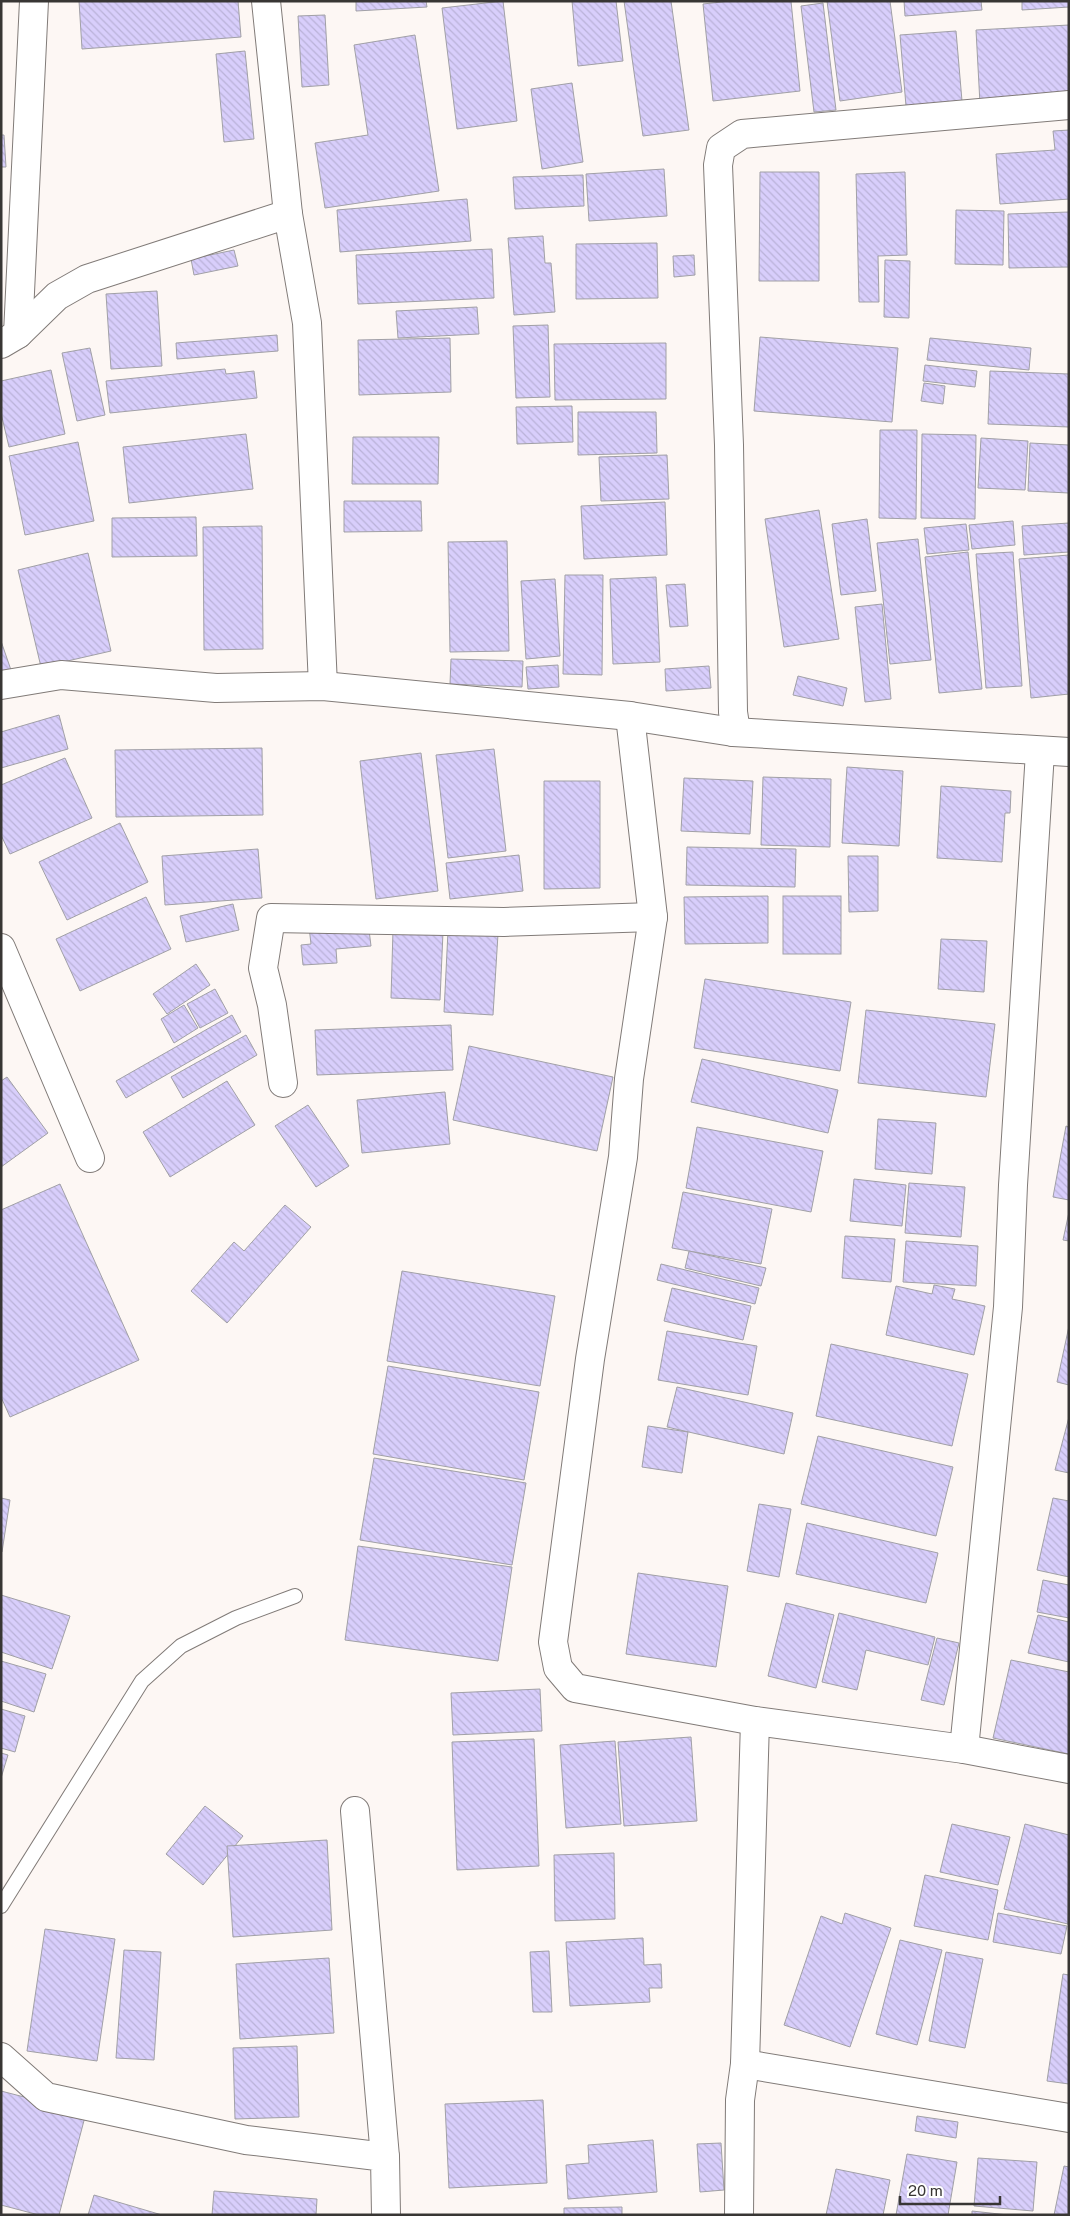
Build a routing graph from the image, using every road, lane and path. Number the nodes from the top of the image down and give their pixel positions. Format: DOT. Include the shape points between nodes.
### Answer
graph roads {
  1 [pos="34,1"];
  2 [pos="266,1"];
  3 [pos="1069,105"];
  4 [pos="288,214"];
  5 [pos="10,339"];
  6 [pos="1,686"];
  7 [pos="323,686"];
  8 [pos="630,716"];
  9 [pos="732,732"];
  10 [pos="1040,752"];
  11 [pos="1069,752"];
  12 [pos="653,916"];
  13 [pos="1,948"];
  14 [pos="283,1083"];
  15 [pos="90,1158"];
  16 [pos="295,1596"];
  17 [pos="755,1721"];
  18 [pos="964,1750"];
  19 [pos="1069,1769"];
  20 [pos="355,1811"];
  21 [pos="1,1906"];
  22 [pos="1,2057"];
  23 [pos="745,2064"];
  24 [pos="1069,2118"];
  25 [pos="384,2157"];
  26 [pos="386,2215"];
  27 [pos="739,2215"];
  1 -- 5 [label="street"];
  2 -- 4 [label="street"];
  3 -- 9 [label="street" via="742,134 721,148 718,165 729,445 735,725"];
  4 -- 5 [label="street" via="87,279 57,296"];
  4 -- 7 [label="street" via="307,323"];
  6 -- 7 [label="street" via="61,675 216,688"];
  7 -- 8 [label="street"];
  8 -- 9 [label="street"];
  8 -- 12 [label="street"];
  9 -- 10 [label="street"];
  10 -- 11 [label="street"];
  10 -- 18 [label="street" via="1008,1308"];
  12 -- 14 [label="street" via="504,922 270,918 263,968 272,1005"];
  12 -- 17 [label="street" via="629,1079 623,1157 590,1359 554,1642 558,1668 575,1688"];
  13 -- 15 [label="street"];
  16 -- 21 [label="lane" via="236,1618 181,1646 142,1681"];
  17 -- 18 [label="street"];
  17 -- 23 [label="street"];
  18 -- 19 [label="street"];
  20 -- 25 [label="street"];
  22 -- 25 [label="street" via="46,2098 246,2140"];
  23 -- 24 [label="street"];
  23 -- 27 [label="street" via="740,2100"];
  25 -- 26 [label="street"];
}
